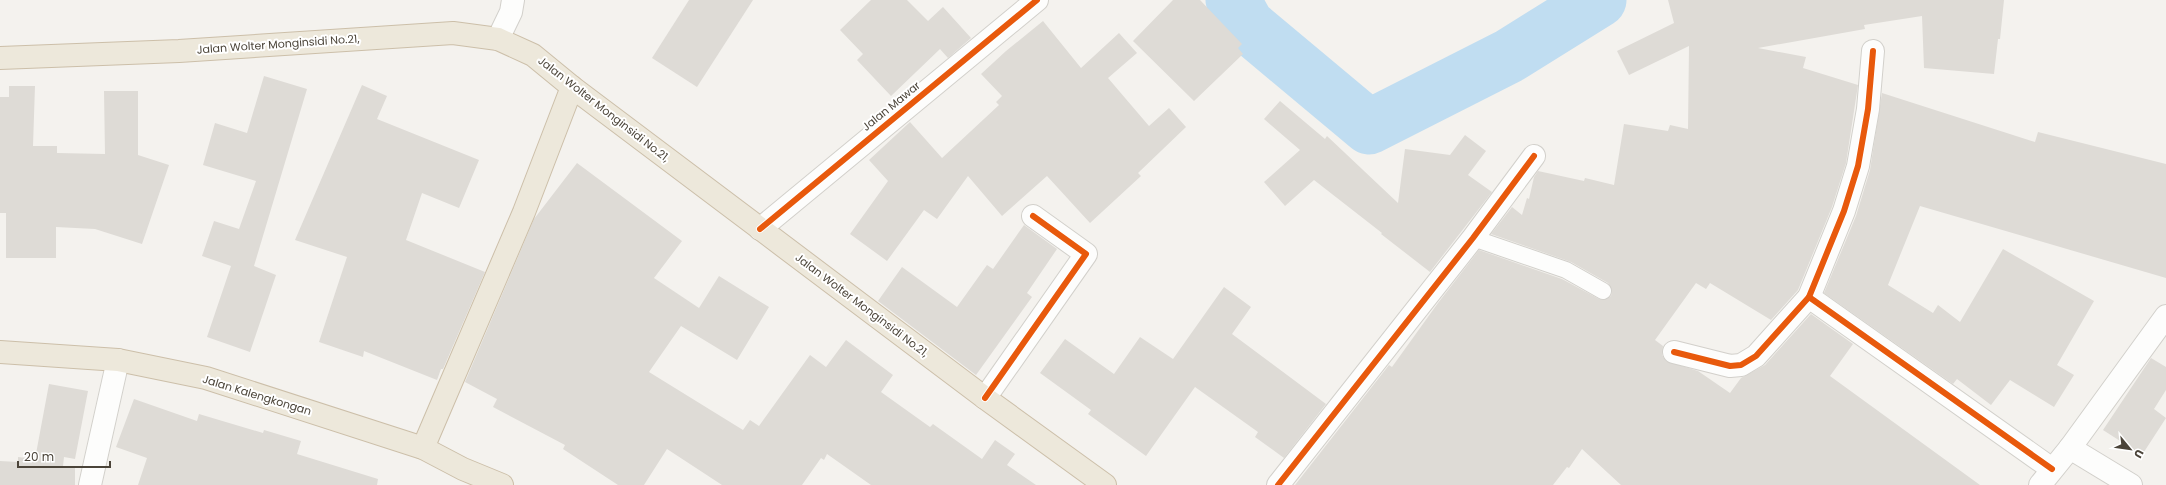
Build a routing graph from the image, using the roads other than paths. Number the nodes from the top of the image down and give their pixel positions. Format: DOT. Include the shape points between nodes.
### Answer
graph roads {
  1 [pos="513,0"];
  2 [pos="1037,0"];
  3 [pos="498,39"];
  4 [pos="1873,51"];
  5 [pos="0,58"];
  6 [pos="572,87"];
  7 [pos="1534,156"];
  8 [pos="1033,216"];
  9 [pos="760,229"];
  10 [pos="1473,238"];
  11 [pos="1603,291"];
  12 [pos="1809,297"];
  13 [pos="2166,316"];
  14 [pos="0,352"];
  15 [pos="1674,352"];
  16 [pos="118,360"];
  17 [pos="984,398"];
  18 [pos="423,448"];
  19 [pos="2070,448"];
  20 [pos="2046,477"];
  21 [pos="496,484"];
  22 [pos="90,485"];
  23 [pos="1105,485"];
  24 [pos="1278,485"];
  25 [pos="2131,485"];
  1 -- 3 [label="street" via="511,12"];
  2 -- 9 [label="street, Jalan Mawar"];
  3 -- 5 [label="highway, Jalan Wolter Monginsidi No.21," via="453,34 179,51"];
  3 -- 6 [label="highway, Jalan Wolter Monginsidi No.21," via="533,55"];
  4 -- 12 [label="street" via="1868,109 1858,166 1844,211"];
  6 -- 9 [label="highway, Jalan Wolter Monginsidi No.21,"];
  6 -- 18 [label="highway" via="524,212"];
  7 -- 10 [label="street"];
  8 -- 17 [label="street" via="1086,254"];
  9 -- 17 [label="highway, Jalan Wolter Monginsidi No.21,"];
  10 -- 11 [label="lane" via="1566,270"];
  10 -- 24 [label="street"];
  12 -- 15 [label="street" via="1756,356 1741,365 1730,366"];
  12 -- 20 [label="street"];
  13 -- 19 [label="street"];
  14 -- 16 [label="highway, Jalan Kalengkongan"];
  16 -- 18 [label="highway, Jalan Kalengkongan" via="206,378"];
  16 -- 22 [label="street"];
  17 -- 23 [label="highway, Jalan Wolter Monginsidi No.21,"];
  18 -- 21 [label="highway, Jalan Kalengkongan"];
  19 -- 20 [label="street"];
  19 -- 25 [label="street"];
}
